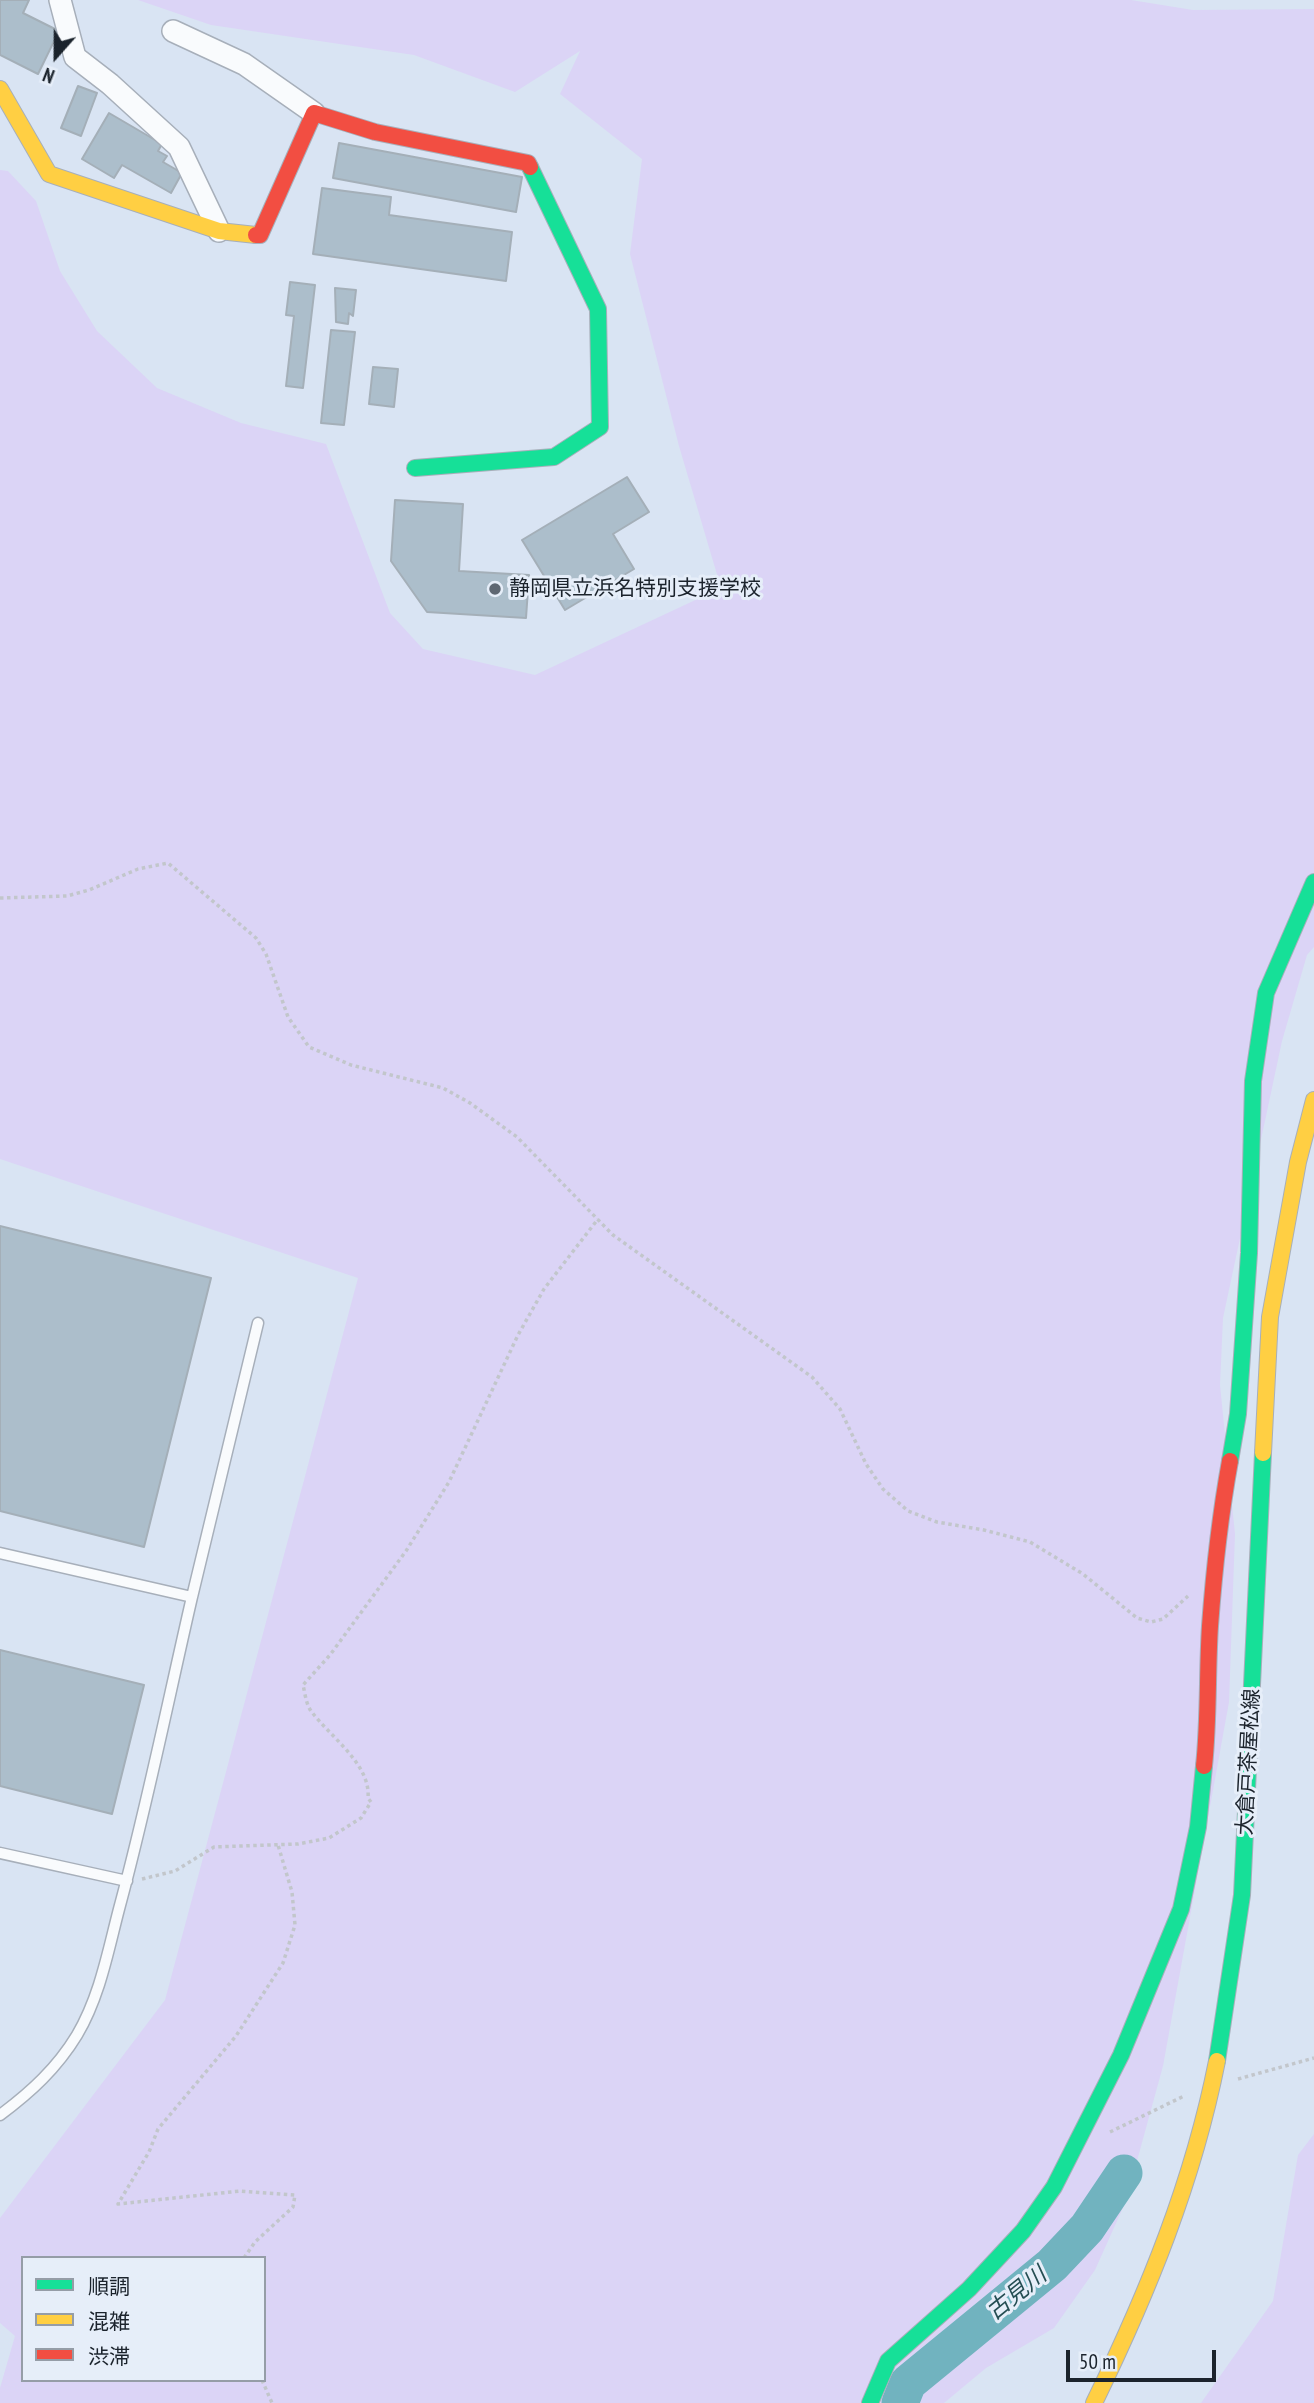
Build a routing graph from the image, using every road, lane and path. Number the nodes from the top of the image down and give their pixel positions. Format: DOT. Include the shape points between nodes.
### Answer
graph roads {
  1 [pos="60,0"];
  2 [pos="173,31"];
  3 [pos="0,89"];
  4 [pos="314,113"];
  5 [pos="219,231"];
  6 [pos="415,468"];
  7 [pos="1314,882"];
  8 [pos="0,898"];
  9 [pos="1314,1100"];
  10 [pos="598,1219"];
  11 [pos="258,1323"];
  12 [pos="0,1553"];
  13 [pos="1189,1595"];
  14 [pos="192,1597"];
  15 [pos="278,1845"];
  16 [pos="0,1853"];
  17 [pos="127,1881"];
  18 [pos="0,2115"];
  19 [pos="245,2256"];
  20 [pos="263,2382"];
  21 [pos="272,2403"];
  22 [pos="870,2403"];
  23 [pos="1094,2403"];
  1 -- 5 [label="street" via="75,57 179,147"];
  2 -- 4 [label="street" via="244,64"];
  3 -- 5 [label="street" via="49,174"];
  4 -- 5 [label="street" via="260,235"];
  4 -- 6 [label="street" via="375,132 528,163 598,309 600,427 554,457"];
  7 -- 22 [label="street" via="1266,993 1253,1080 1249,1253 1238,1414 1219,1531 1210,1629 1210,1708 1198,1827 1181,1909 1121,2055 1054,2187 1023,2231 969,2289 888,2361"];
  8 -- 10 [label="path" via="67,896 138,869 168,863 256,938 288,1017 309,1047 351,1065 443,1088 470,1103 517,1137"];
  9 -- 23 [label="street, 大倉戸茶屋松線" via="1270,1317 1242,1895 1232,1987 1187,2184 1139,2310"];
  10 -- 13 [label="path" via="613,1235 812,1377 841,1409 883,1489 908,1511 1030,1542 1083,1574 1137,1618 1163,1619"];
  10 -- 15 [label="path" via="544,1289 449,1482 407,1551 303,1685 309,1709 369,1785 371,1802 360,1818 329,1838"];
  11 -- 14 [label="lane"];
  12 -- 14 [label="lane"];
  14 -- 17 [label="lane"];
  15 -- 17 [label="path" via="214,1847 175,1871"];
  15 -- 19 [label="path" via="292,1892 295,1926 282,1963 236,2036 158,2129 118,2204 240,2191 295,2195 293,2207"];
  16 -- 17 [label="lane"];
  17 -- 18 [label="lane" via="96,1997 78,2033 57,2064"];
  20 -- 21 [label="path"];
}
